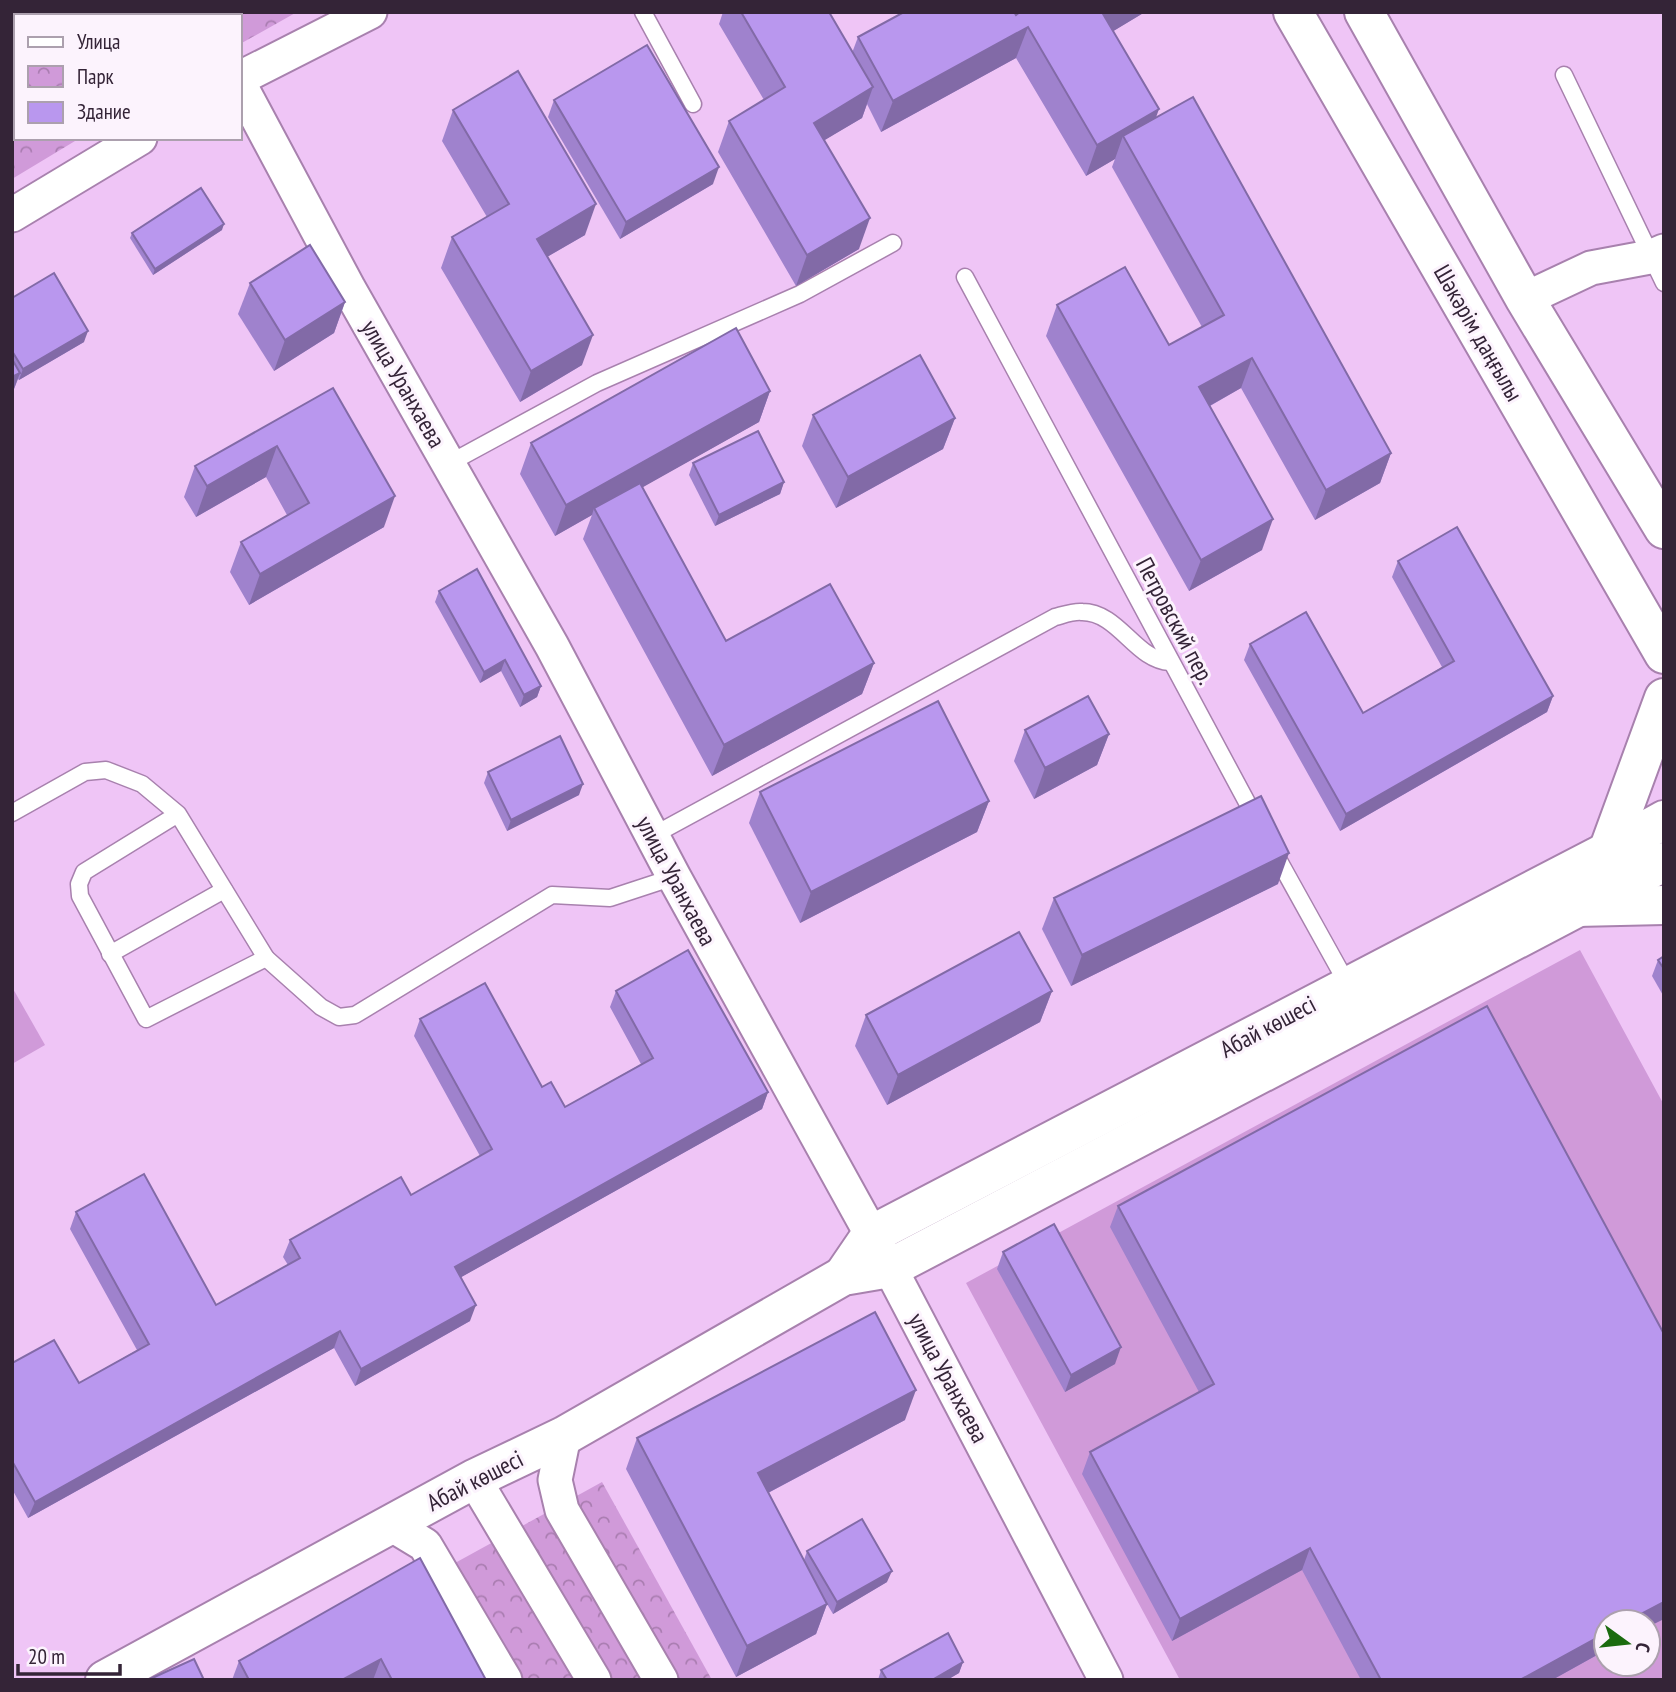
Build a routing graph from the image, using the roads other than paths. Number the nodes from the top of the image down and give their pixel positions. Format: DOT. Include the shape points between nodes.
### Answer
graph roads {
  1 [pos="370,12"];
  2 [pos="643,12"];
  3 [pos="1293,12"];
  4 [pos="1364,12"];
  5 [pos="1564,75"];
  6 [pos="242,77"];
  7 [pos="242,89"];
  8 [pos="693,104"];
  9 [pos="137,140"];
  10 [pos="12,215"];
  11 [pos="893,243"];
  12 [pos="1659,264"];
  13 [pos="965,277"];
  14 [pos="1525,299"];
  15 [pos="448,464"];
  16 [pos="1664,529"];
  17 [pos="1664,654"];
  18 [pos="1170,662"];
  19 [pos="1664,698"];
  20 [pos="12,813"];
  21 [pos="178,814"];
  22 [pos="1664,820"];
  23 [pos="652,836"];
  24 [pos="1608,851"];
  25 [pos="1664,862"];
  26 [pos="674,877"];
  27 [pos="224,890"];
  28 [pos="1664,905"];
  29 [pos="1576,907"];
  30 [pos="110,954"];
  31 [pos="265,958"];
  32 [pos="1348,985"];
  33 [pos="871,1235"];
  34 [pos="890,1268"];
  35 [pos="843,1276"];
  36 [pos="564,1437"];
  37 [pos="474,1479"];
  38 [pos="392,1525"];
  39 [pos="105,1680"];
  40 [pos="505,1680"];
  41 [pos="594,1680"];
  42 [pos="661,1680"];
  43 [pos="1106,1680"];
  1 -- 6 [label="street"];
  2 -- 8 [label="lane"];
  3 -- 17 [label="main road, Шәкәрім даңғылы"];
  4 -- 14 [label="main road"];
  5 -- 12 [label="lane"];
  7 -- 15 [label="street, улица Уранхаева"];
  9 -- 10 [label="street"];
  11 -- 15 [label="lane" via="800,294 597,383"];
  12 -- 14 [label="street" via="1591,268"];
  13 -- 18 [label="lane, Петровский пер."];
  14 -- 16 [label="main road"];
  15 -- 23 [label="street, улица Уранхаева" via="552,646"];
  18 -- 23 [label="lane" via="1158,661 1104,617 1082,611 1055,617"];
  18 -- 32 [label="lane, Петровский пер."];
  19 -- 24 [label="main road"];
  20 -- 21 [label="lane" via="85,772 106,770 142,784"];
  21 -- 27 [label="lane"];
  21 -- 30 [label="lane" via="83,872 79,896"];
  22 -- 24 [label="main road, Абай көшесі"];
  23 -- 26 [label="street, улица Уранхаева"];
  24 -- 32 [label="main road, Абай көшесі"];
  25 -- 29 [label="main road, Абай көшесі"];
  26 -- 31 [label="lane" via="610,898 552,895 355,1015 339,1017 321,1007"];
  26 -- 33 [label="street, улица Уранхаева"];
  27 -- 30 [label="lane"];
  27 -- 31 [label="lane"];
  28 -- 29 [label="main road"];
  29 -- 34 [label="main road, Абай көшесі"];
  30 -- 31 [label="lane" via="146,1019"];
  32 -- 33 [label="main road, Абай көшесі"];
  33 -- 34 [label="street, улица Уранхаева"];
  33 -- 35 [label="main road"];
  34 -- 35 [label="main road, Абай көшесі"];
  34 -- 43 [label="street, улица Уранхаева"];
  35 -- 36 [label="main road, Абай көшесі"];
  36 -- 37 [label="main road, Абай көшесі"];
  36 -- 42 [label="street" via="555,1480 562,1510"];
  37 -- 38 [label="main road, Абай көшесі"];
  37 -- 41 [label="street"];
  38 -- 39 [label="main road, Абай көшесі"];
  38 -- 40 [label="street" via="425,1545"];
}
